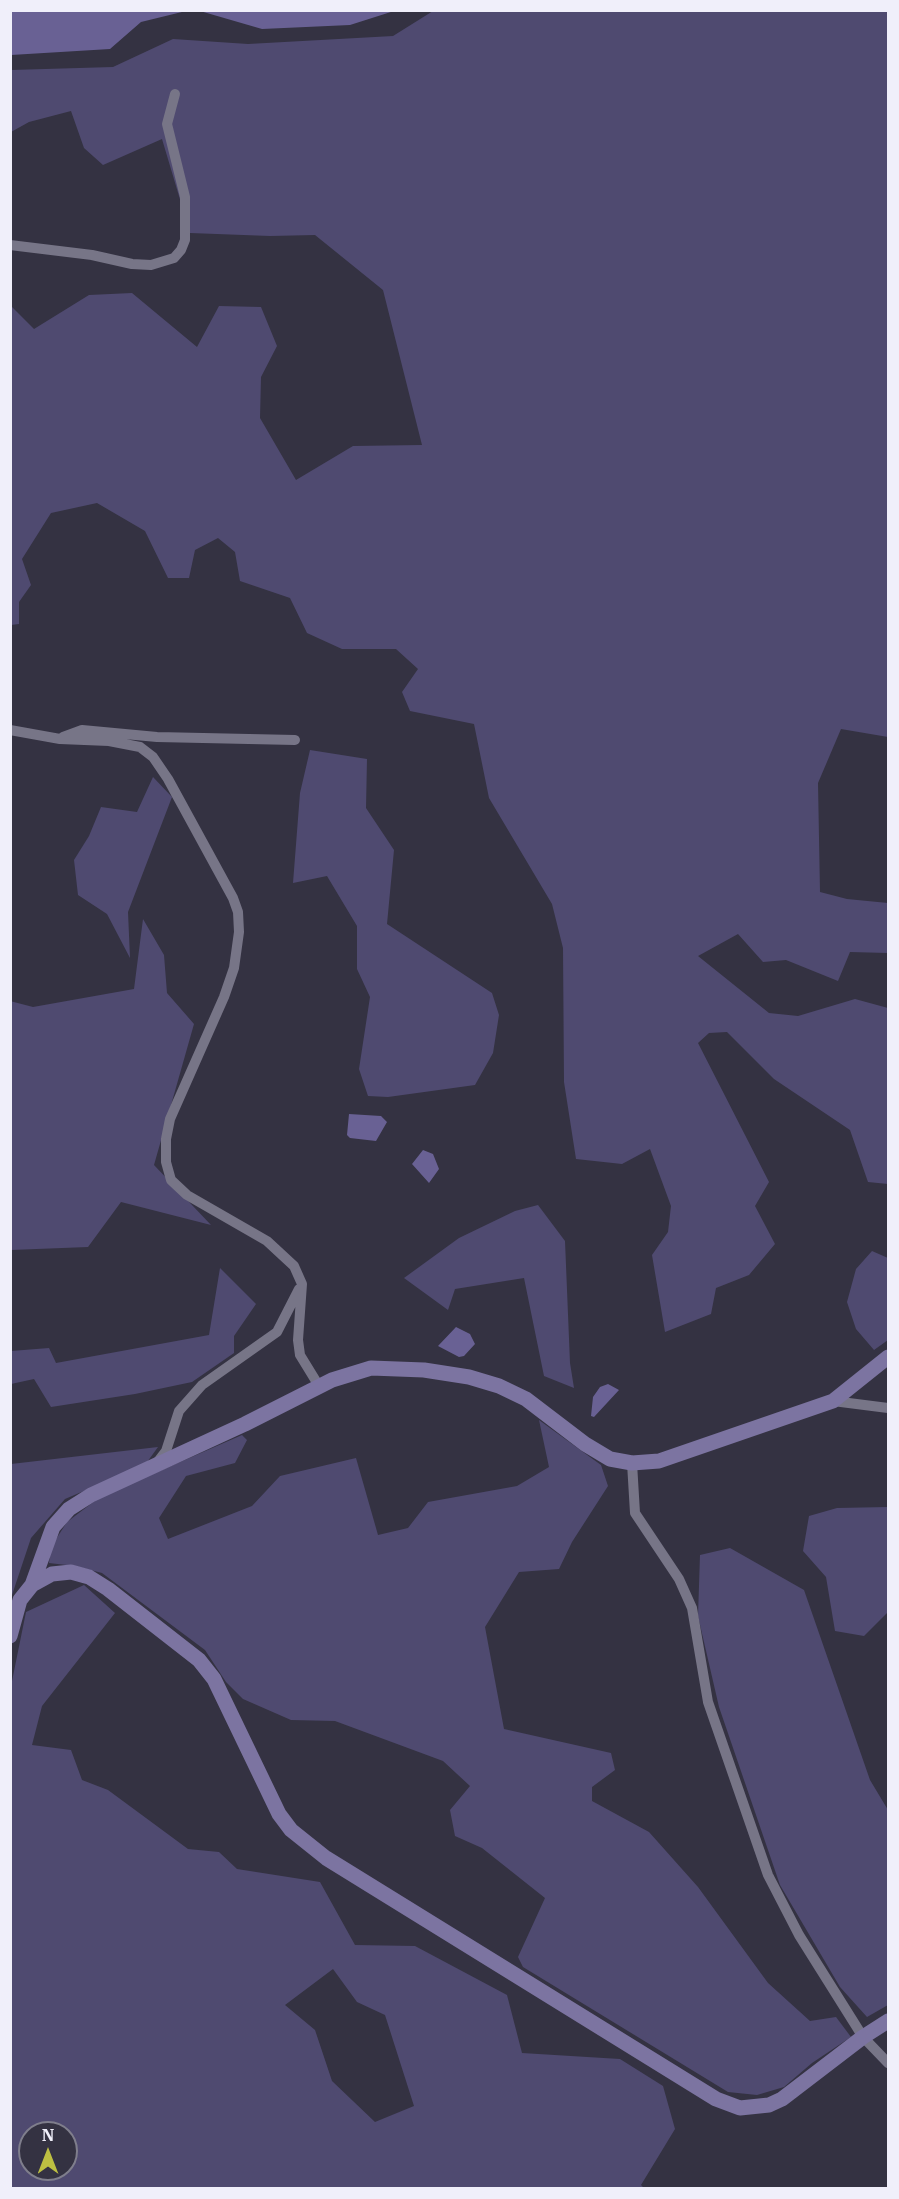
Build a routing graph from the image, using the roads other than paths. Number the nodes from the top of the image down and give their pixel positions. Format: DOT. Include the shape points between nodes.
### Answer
graph roads {
  1 [pos="175,94"];
  2 [pos="10,245"];
  3 [pos="10,730"];
  4 [pos="60,739"];
  5 [pos="295,740"];
  6 [pos="302,1284"];
  7 [pos="888,1357"];
  8 [pos="320,1386"];
  9 [pos="833,1401"];
  10 [pos="888,1408"];
  11 [pos="632,1463"];
  12 [pos="156,1464"];
  13 [pos="32,1585"];
  14 [pos="10,1636"];
  15 [pos="888,2021"];
  16 [pos="862,2037"];
  17 [pos="888,2063"];
  1 -- 2 [label="street" via="167,124 184,197 184,240 174,258 151,265 132,264"];
  3 -- 4 [label="street"];
  4 -- 5 [label="street" via="82,730 157,737"];
  4 -- 6 [label="street" via="140,747 153,758 233,898 239,933 234,968 170,1119 166,1162 171,1180 187,1195 282,1252"];
  6 -- 8 [label="street" via="300,1355"];
  6 -- 12 [label="street" via="277,1332 202,1385 179,1411 166,1451"];
  7 -- 9 [label="street"];
  8 -- 11 [label="street" via="371,1368 469,1377 526,1399 585,1444 610,1459"];
  8 -- 12 [label="street"];
  9 -- 10 [label="street"];
  9 -- 11 [label="street" via="659,1461"];
  11 -- 16 [label="street" via="635,1513 679,1579 692,1608 708,1702 768,1875 799,1935"];
  12 -- 13 [label="street" via="69,1509 53,1527"];
  13 -- 14 [label="street" via="20,1600"];
  13 -- 16 [label="street" via="52,1574 71,1572 108,1589 199,1660 214,1679 279,1814 291,1830 326,1858 716,2099 740,2108 769,2105"];
  15 -- 16 [label="street"];
  16 -- 17 [label="street"];
}
